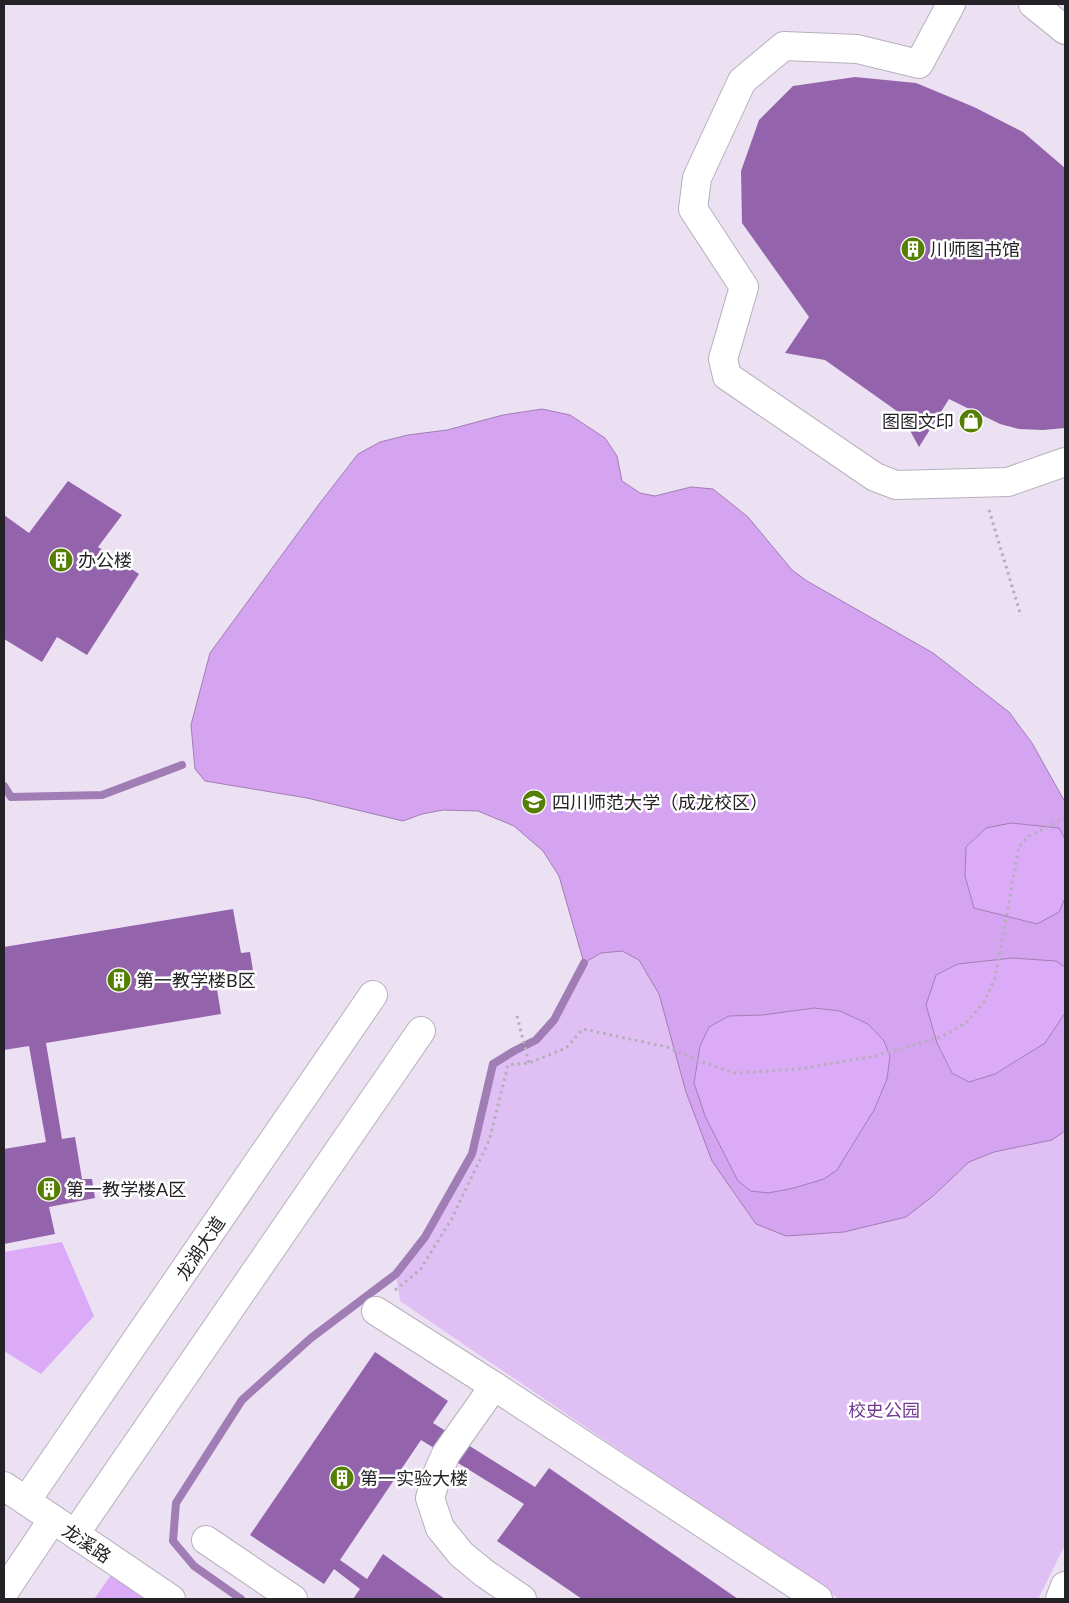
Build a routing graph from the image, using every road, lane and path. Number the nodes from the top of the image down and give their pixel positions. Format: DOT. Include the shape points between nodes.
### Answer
graph roads {
  1 [pos="951,4"];
  2 [pos="1033,4"];
  3 [pos="1065,30"];
  4 [pos="1065,462"];
  5 [pos="981,483"];
  6 [pos="1021,616"];
  7 [pos="1065,818"];
  8 [pos="373,995"];
  9 [pos="517,1016"];
  10 [pos="421,1031"];
  11 [pos="529,1063"];
  12 [pos="376,1311"];
  13 [pos="494,1386"];
  14 [pos="4,1486"];
  15 [pos="26,1501"];
  16 [pos="64,1527"];
  17 [pos="206,1540"];
  18 [pos="1065,1586"];
  19 [pos="4,1592"];
  20 [pos="171,1599"];
  21 [pos="293,1599"];
  22 [pos="522,1599"];
  23 [pos="818,1599"];
  24 [pos="1060,1599"];
  1 -- 5 [label="lane" via="919,64 857,49 784,46 742,81 697,178 694,209 744,287 724,359 727,376 875,477 896,485"];
  2 -- 3 [label="lane"];
  4 -- 5 [label="lane" via="1008,482"];
  5 -- 6 [label="path"];
  7 -- 11 [label="path" via="1027,837 1019,846 995,978 984,1002 966,1023 941,1037 875,1056 799,1069 735,1073 668,1046 583,1029 566,1048"];
  8 -- 15 [label="lane, 龙湖大道"];
  9 -- 11 [label="path"];
  10 -- 16 [label="lane"];
  11 -- 12 [label="path" via="508,1065 489,1141 451,1220 420,1270 387,1297"];
  12 -- 13 [label="lane"];
  13 -- 22 [label="lane" via="446,1454 430,1498 440,1528 461,1554"];
  13 -- 23 [label="lane"];
  14 -- 15 [label="lane, 龙溪路"];
  15 -- 16 [label="lane, 龙溪路"];
  16 -- 19 [label="lane"];
  16 -- 20 [label="lane, 龙溪路"];
  17 -- 21 [label="lane"];
  18 -- 24 [label="lane"];
}
